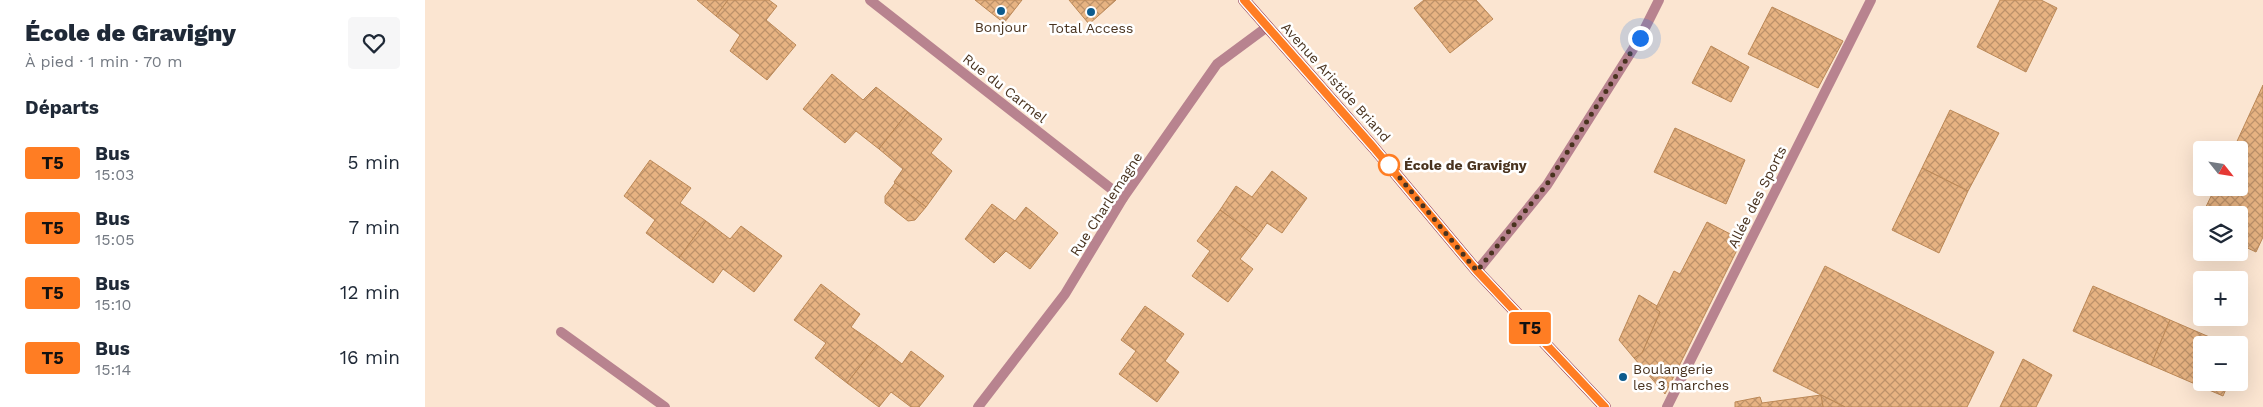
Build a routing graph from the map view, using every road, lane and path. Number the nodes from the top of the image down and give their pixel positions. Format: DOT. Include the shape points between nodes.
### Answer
graph roads {
  1 [pos="870,0"];
  2 [pos="1244,0"];
  3 [pos="1659,0"];
  4 [pos="1871,0"];
  5 [pos="1267,27"];
  6 [pos="1123,198"];
  7 [pos="1477,271"];
  8 [pos="561,332"];
  9 [pos="665,407"];
  10 [pos="978,407"];
  11 [pos="1605,407"];
  12 [pos="1667,407"];
  1 -- 6 [label="street, Rue du Carmel"];
  2 -- 5 [label="main road, Avenue Aristide Briand"];
  3 -- 7 [label="street" via="1640,38 1547,184"];
  4 -- 12 [label="street, Allée des Sports"];
  5 -- 6 [label="street, Rue Charlemagne" via="1217,64"];
  5 -- 7 [label="main road, Avenue Aristide Briand"];
  6 -- 10 [label="street, Rue Charlemagne" via="1065,294"];
  7 -- 11 [label="main road, Avenue Aristide Briand"];
  8 -- 9 [label="street"];
}
